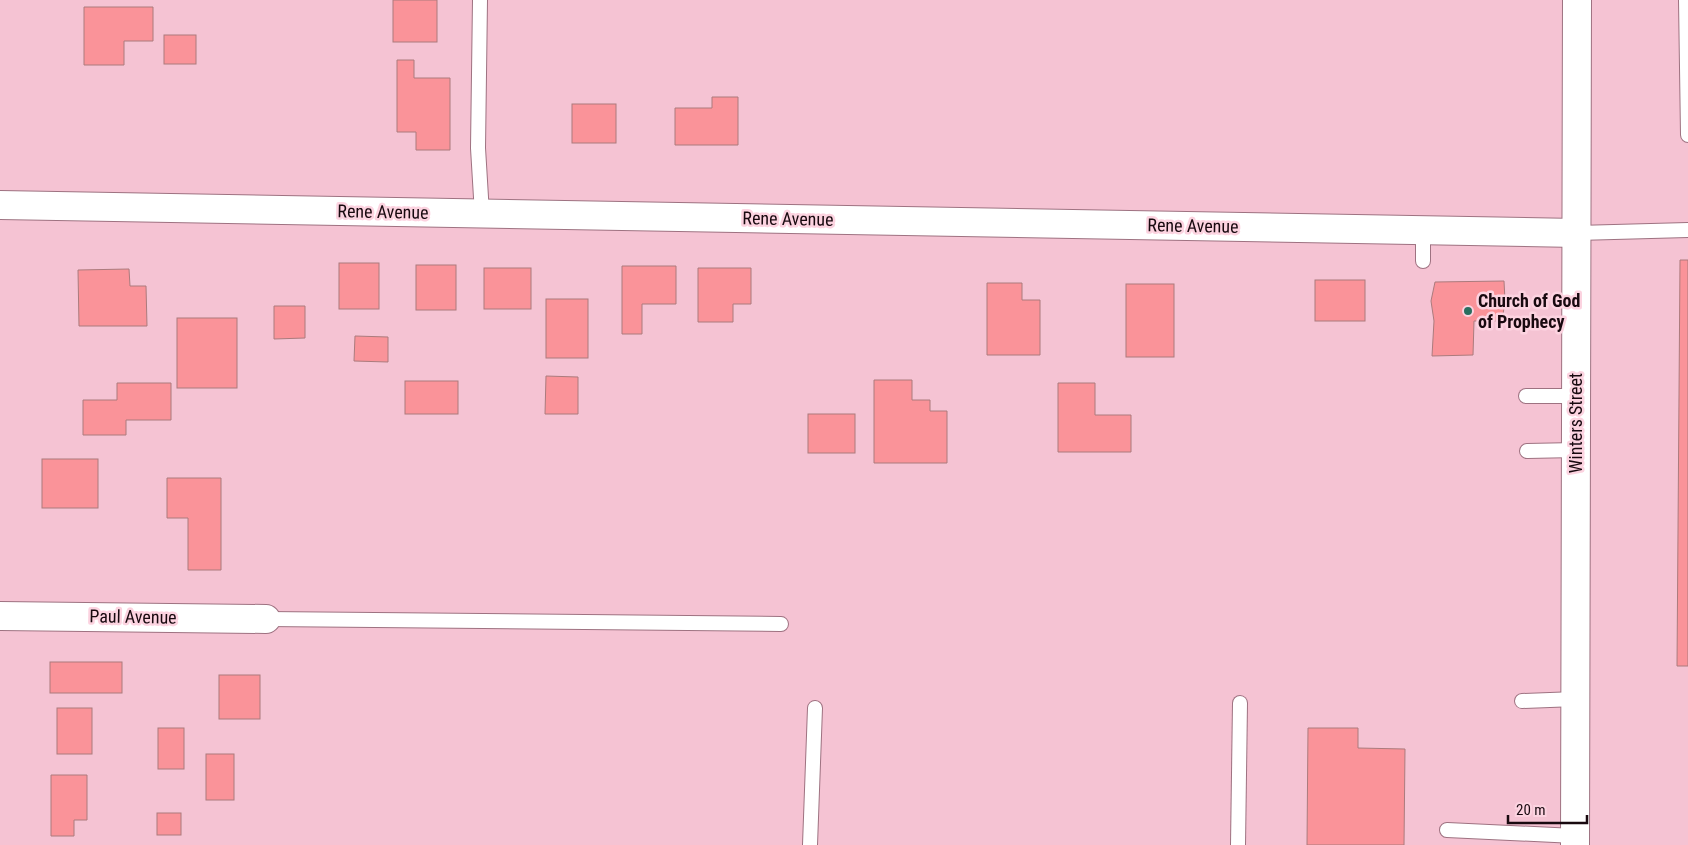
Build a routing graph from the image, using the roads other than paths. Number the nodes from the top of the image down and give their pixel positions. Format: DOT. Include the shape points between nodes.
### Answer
graph roads {
  1 [pos="480,0"];
  2 [pos="1577,0"];
  3 [pos="1686,0"];
  4 [pos="1688,135"];
  5 [pos="0,205"];
  6 [pos="482,214"];
  7 [pos="1423,230"];
  8 [pos="1688,230"];
  9 [pos="1577,233"];
  10 [pos="1424,260"];
  11 [pos="1526,396"];
  12 [pos="1576,396"];
  13 [pos="1576,450"];
  14 [pos="1527,451"];
  15 [pos="0,616"];
  16 [pos="266,619"];
  17 [pos="781,624"];
  18 [pos="1576,699"];
  19 [pos="1522,701"];
  20 [pos="1240,703"];
  21 [pos="815,708"];
  22 [pos="1447,830"];
  23 [pos="1575,841"];
  24 [pos="810,845"];
  25 [pos="1238,845"];
  1 -- 6 [label="lane" via="478,148"];
  2 -- 9 [label="street, Winters Street"];
  3 -- 4 [label="lane"];
  5 -- 6 [label="street, Rene Avenue"];
  6 -- 7 [label="street, Rene Avenue"];
  7 -- 9 [label="street, Rene Avenue"];
  7 -- 10 [label="lane"];
  8 -- 9 [label="lane"];
  9 -- 12 [label="street, Winters Street"];
  11 -- 12 [label="lane"];
  12 -- 13 [label="street, Winters Street"];
  13 -- 14 [label="lane"];
  13 -- 18 [label="street, Winters Street"];
  15 -- 16 [label="street, Paul Avenue"];
  16 -- 17 [label="lane"];
  18 -- 19 [label="lane"];
  18 -- 23 [label="street, Winters Street"];
  20 -- 25 [label="lane"];
  21 -- 24 [label="lane"];
  22 -- 23 [label="lane"];
}
